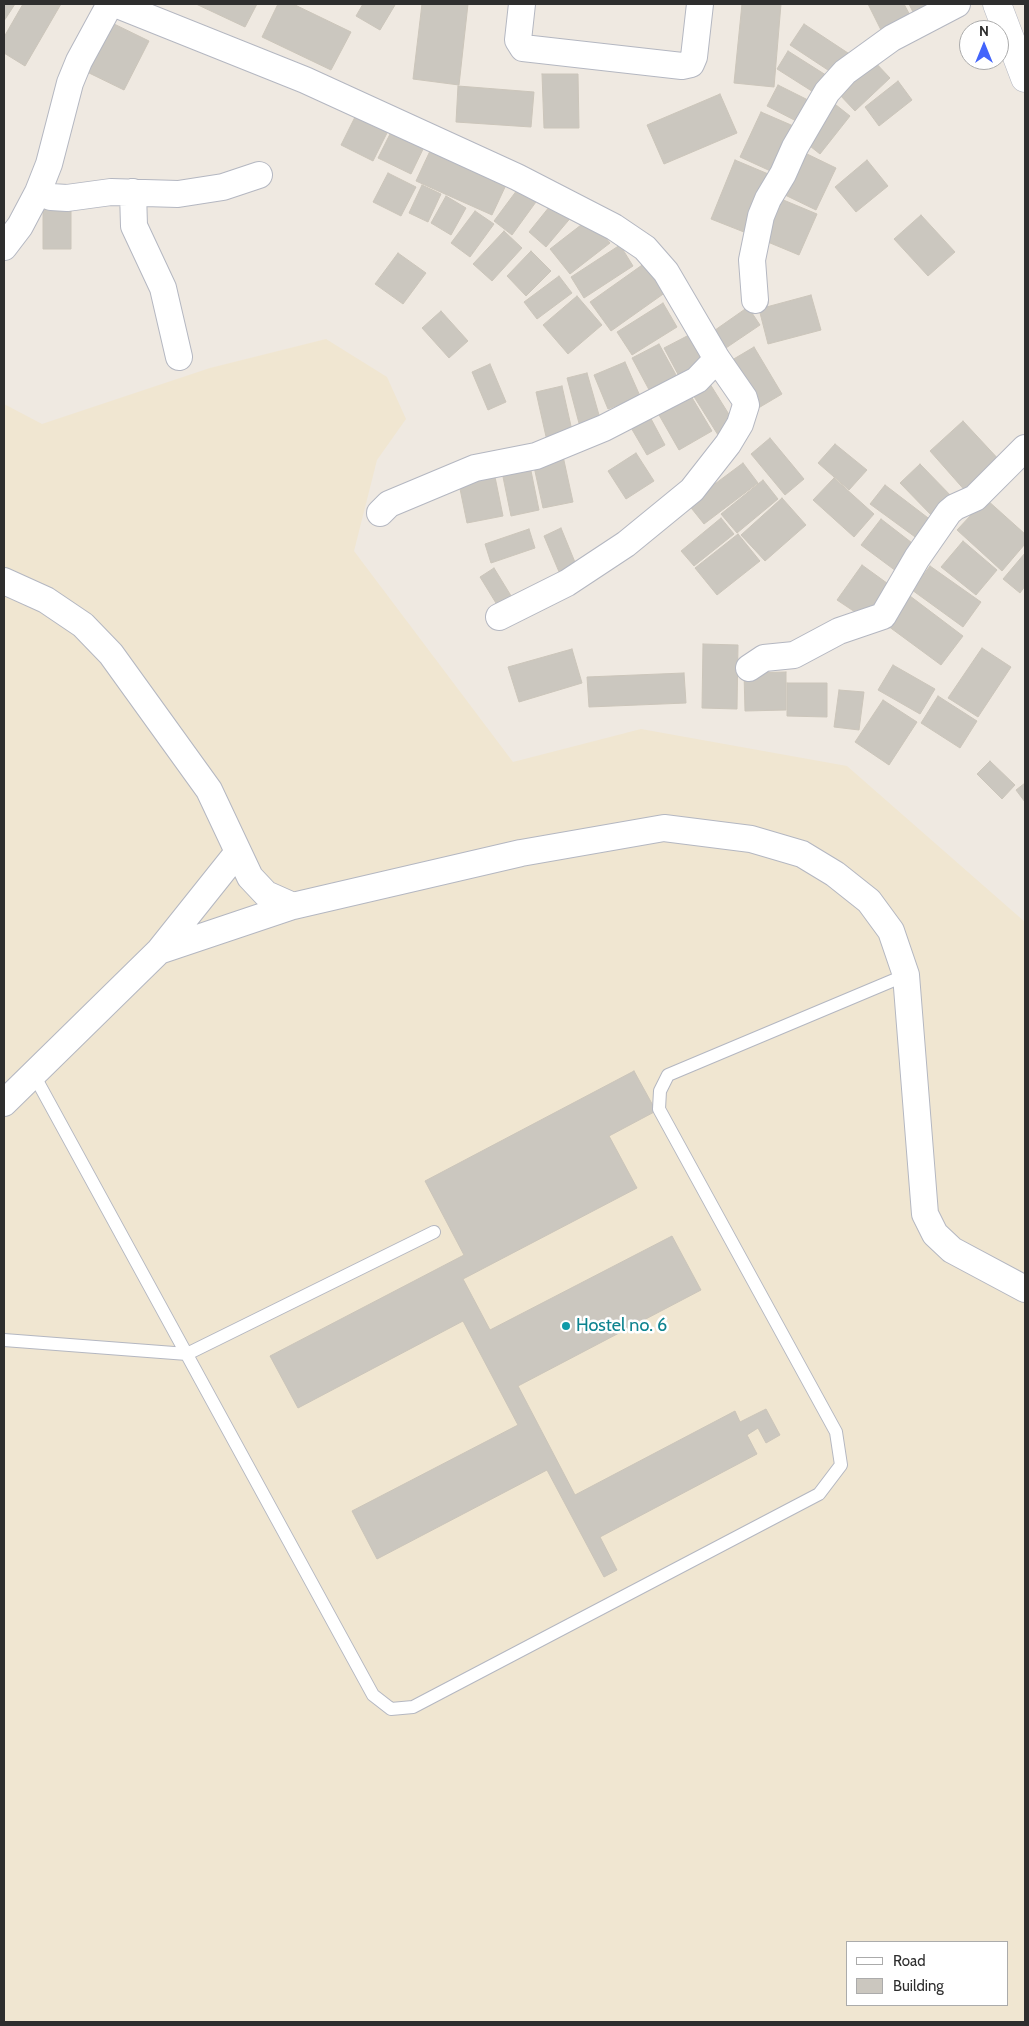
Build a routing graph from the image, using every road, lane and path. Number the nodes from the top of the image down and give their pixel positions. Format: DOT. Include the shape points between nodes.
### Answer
graph roads {
  1 [pos="110,4"];
  2 [pos="115,4"];
  3 [pos="522,4"];
  4 [pos="700,4"];
  5 [pos="957,4"];
  6 [pos="996,4"];
  7 [pos="1025,78"];
  8 [pos="258,175"];
  9 [pos="38,192"];
  10 [pos="133,192"];
  11 [pos="4,247"];
  12 [pos="754,300"];
  13 [pos="179,357"];
  14 [pos="717,359"];
  15 [pos="1025,448"];
  16 [pos="380,513"];
  17 [pos="4,581"];
  18 [pos="499,617"];
  19 [pos="749,668"];
  20 [pos="238,852"];
  21 [pos="293,906"];
  22 [pos="159,951"];
  23 [pos="906,975"];
  24 [pos="34,1075"];
  25 [pos="4,1103"];
  26 [pos="434,1232"];
  27 [pos="1025,1289"];
  28 [pos="4,1340"];
  29 [pos="187,1354"];
  1 -- 9 [label="street" via="78,62"];
  2 -- 14 [label="street" via="304,80 517,177 614,227 645,248 666,272"];
  3 -- 4 [label="street" via="518,40 523,48 682,66 691,64 694,57"];
  5 -- 12 [label="street" via="892,38 844,72 827,92 761,216 752,260"];
  6 -- 7 [label="main road"];
  8 -- 10 [label="street" via="202,192"];
  9 -- 10 [label="street" via="51,198"];
  9 -- 11 [label="street" via="20,226"];
  10 -- 13 [label="street" via="134,226 163,288"];
  14 -- 16 [label="street" via="697,380 604,428 536,456 475,468 389,504"];
  14 -- 18 [label="street" via="744,398 745,413 728,444 692,490 626,544 582,574"];
  15 -- 19 [label="street" via="975,498 954,506 917,558 883,616 839,631 794,655 764,658"];
  17 -- 20 [label="street" via="46,600 84,624 111,654 209,790"];
  20 -- 21 [label="street" via="250,878 266,894"];
  20 -- 22 [label="street"];
  21 -- 22 [label="street"];
  21 -- 23 [label="street" via="521,853 664,828 751,839 802,854 835,874 869,901 891,931"];
  22 -- 24 [label="street"];
  23 -- 27 [label="street" via="925,1214 935,1234 952,1250"];
  23 -- 29 [label="lane" via="668,1075 660,1091 659,1109 836,1432 841,1465 819,1494 413,1707 391,1709 374,1694"];
  24 -- 25 [label="street"];
  24 -- 29 [label="lane"];
  26 -- 29 [label="lane"];
  28 -- 29 [label="lane"];
}
